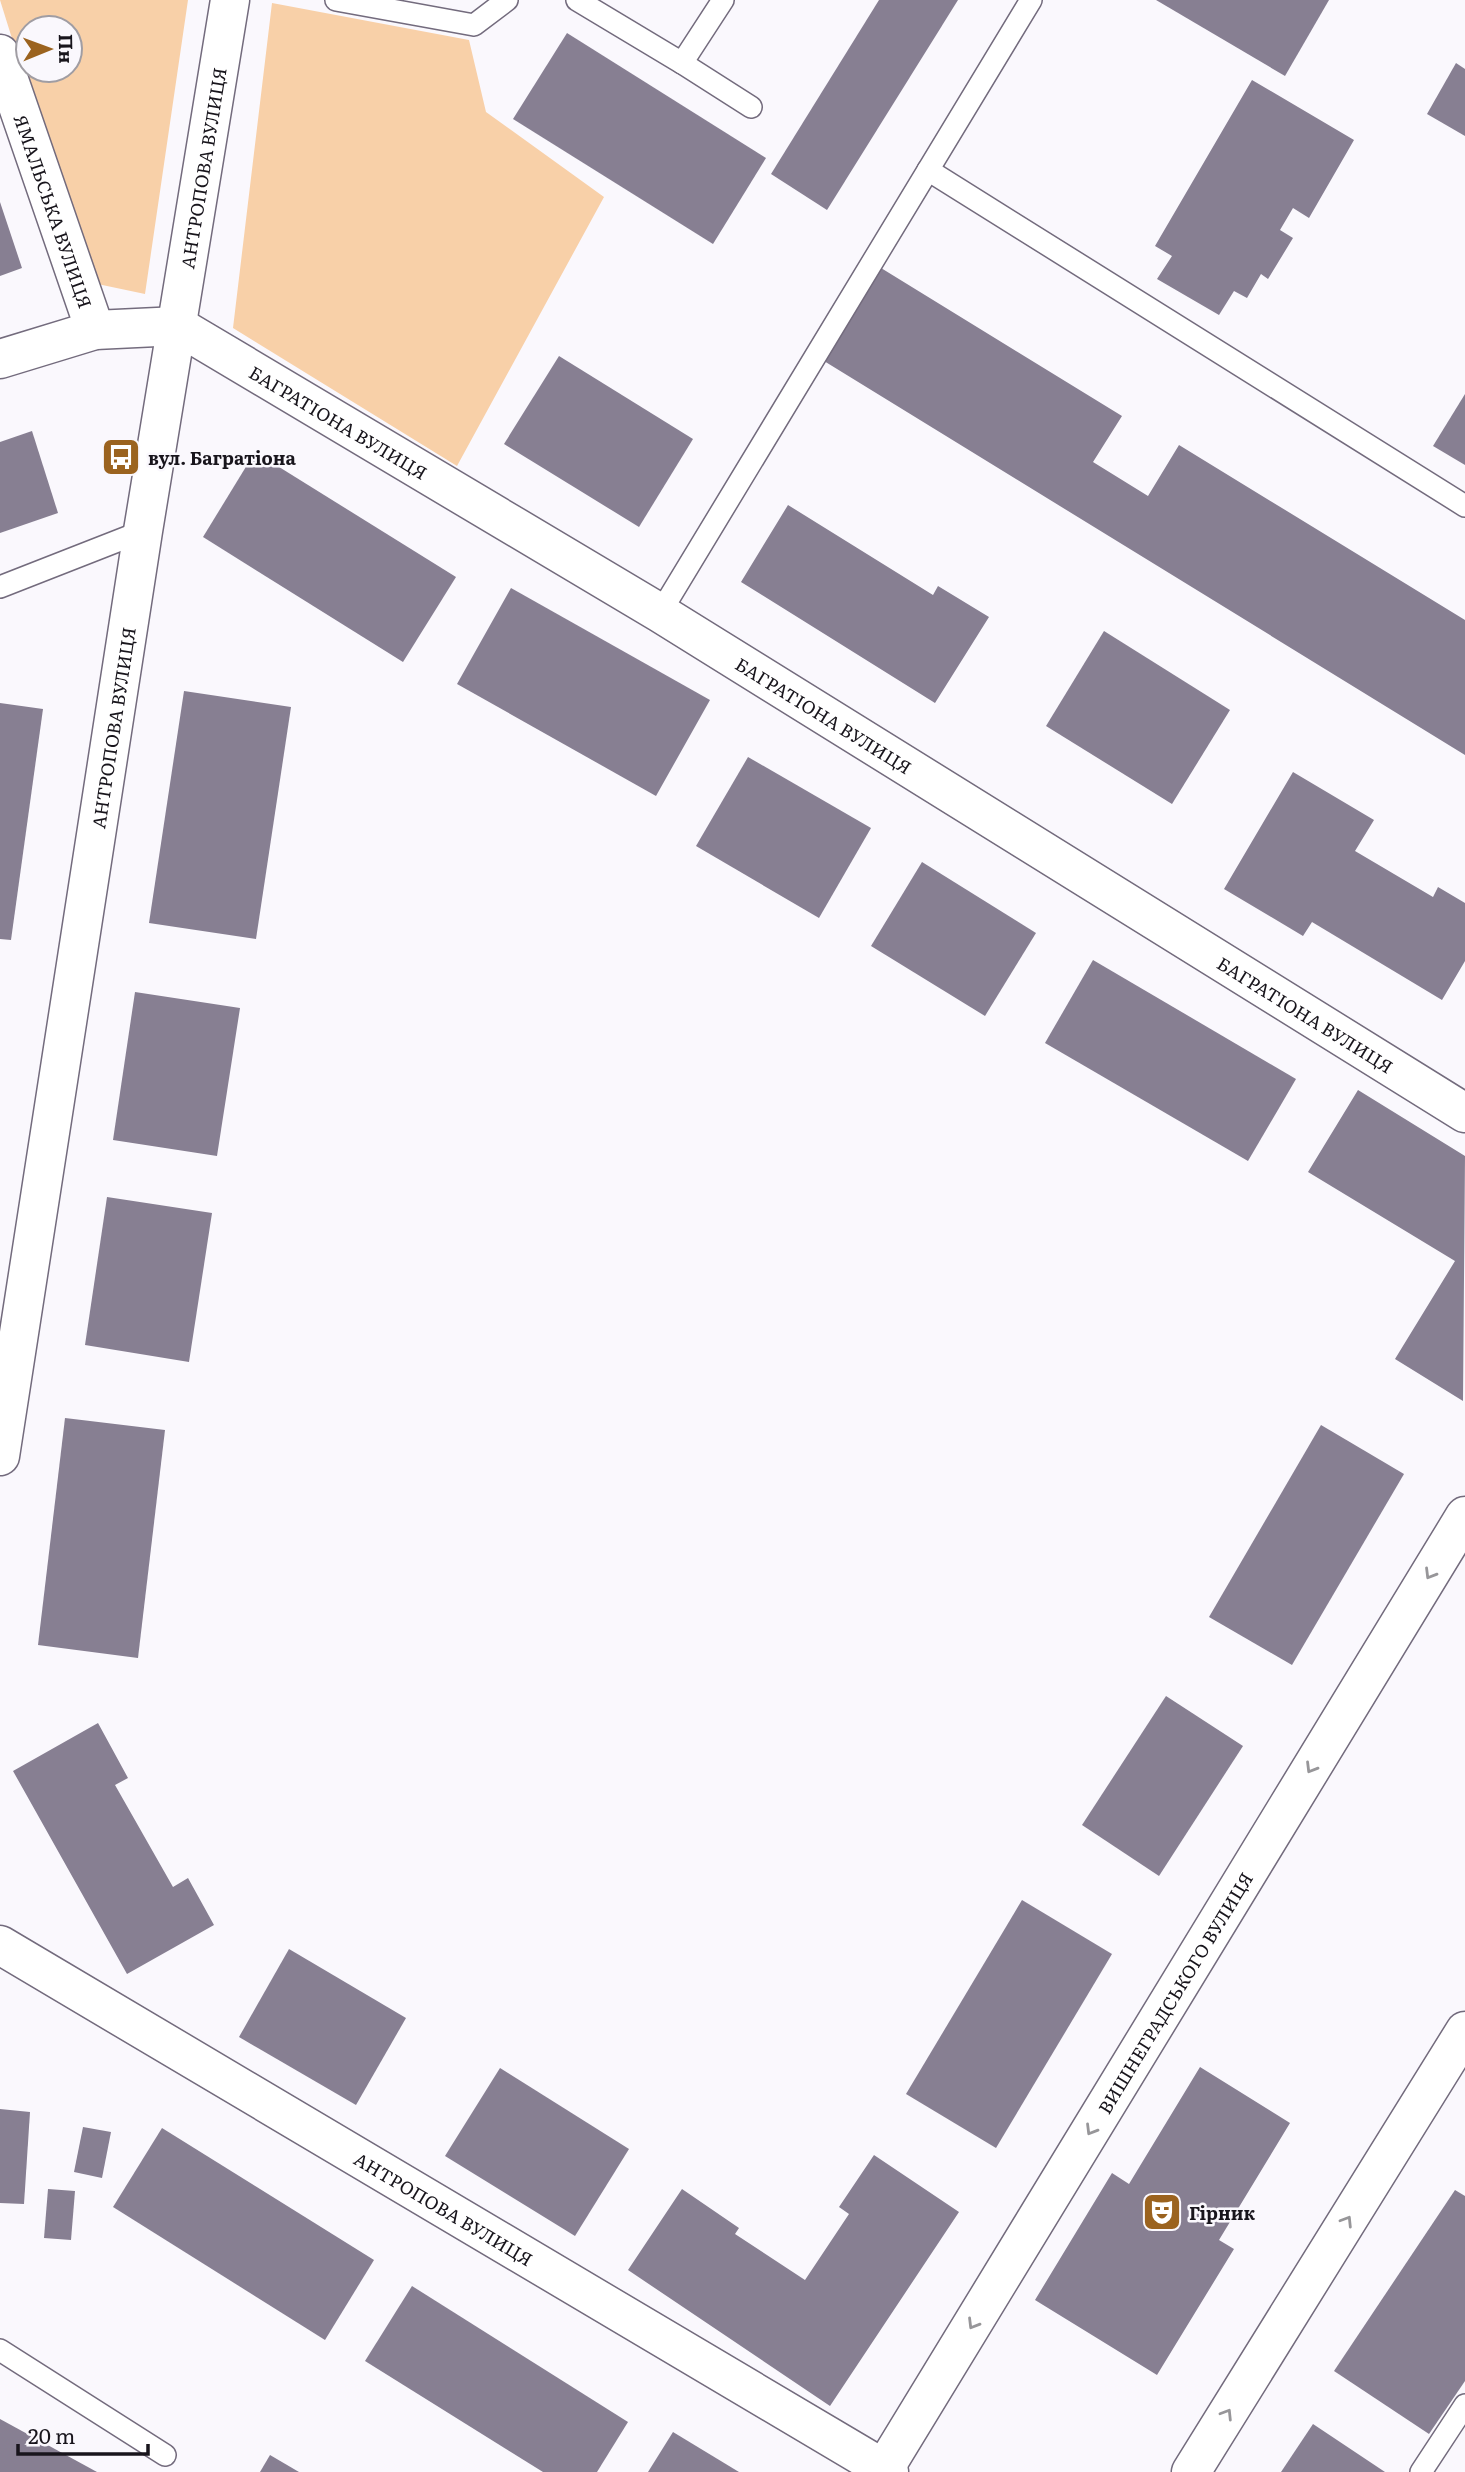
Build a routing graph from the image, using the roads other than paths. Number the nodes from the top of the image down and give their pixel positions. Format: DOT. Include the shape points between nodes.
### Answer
graph roads {
  1 [pos="230,0"];
  2 [pos="336,0"];
  3 [pos="507,0"];
  4 [pos="577,0"];
  5 [pos="723,0"];
  6 [pos="1031,0"];
  7 [pos="0,54"];
  8 [pos="682,63"];
  9 [pos="751,107"];
  10 [pos="928,170"];
  11 [pos="178,326"];
  12 [pos="95,330"];
  13 [pos="0,359"];
  14 [pos="1465,506"];
  15 [pos="143,531"];
  16 [pos="0,587"];
  17 [pos="660,613"];
  18 [pos="1465,1113"];
  19 [pos="0,1456"];
  20 [pos="1465,1516"];
  21 [pos="0,1945"];
  22 [pos="1465,2031"];
  23 [pos="0,2350"];
  24 [pos="1465,2405"];
  25 [pos="165,2455"];
  26 [pos="887,2471"];
  27 [pos="1191,2472"];
  28 [pos="1421,2472"];
  1 -- 11 [label="street, АНТРОПОВА ВУЛИЦЯ"];
  2 -- 3 [label="lane" via="474,25"];
  4 -- 8 [label="lane"];
  5 -- 8 [label="lane"];
  6 -- 10 [label="lane"];
  7 -- 12 [label="street, ЯМАЛЬСЬКА ВУЛИЦЯ"];
  8 -- 9 [label="lane"];
  10 -- 14 [label="lane"];
  10 -- 17 [label="lane"];
  11 -- 12 [label="street, ЯМАЛЬСЬКА ВУЛИЦЯ"];
  11 -- 15 [label="street, АНТРОПОВА ВУЛИЦЯ"];
  11 -- 17 [label="street, БАГРАТІОНА ВУЛИЦЯ"];
  12 -- 13 [label="street, ЯМАЛЬСЬКА ВУЛИЦЯ"];
  15 -- 16 [label="lane"];
  15 -- 19 [label="street, АНТРОПОВА ВУЛИЦЯ"];
  17 -- 18 [label="street, БАГРАТІОНА ВУЛИЦЯ"];
  20 -- 26 [label="street, ВИШНЕГРАДСЬКОГО ВУЛИЦЯ, one-way"];
  21 -- 26 [label="street, АНТРОПОВА ВУЛИЦЯ"];
  27 -- 22 [label="street, one-way"];
  23 -- 25 [label="lane"];
  24 -- 28 [label="lane"];
}
